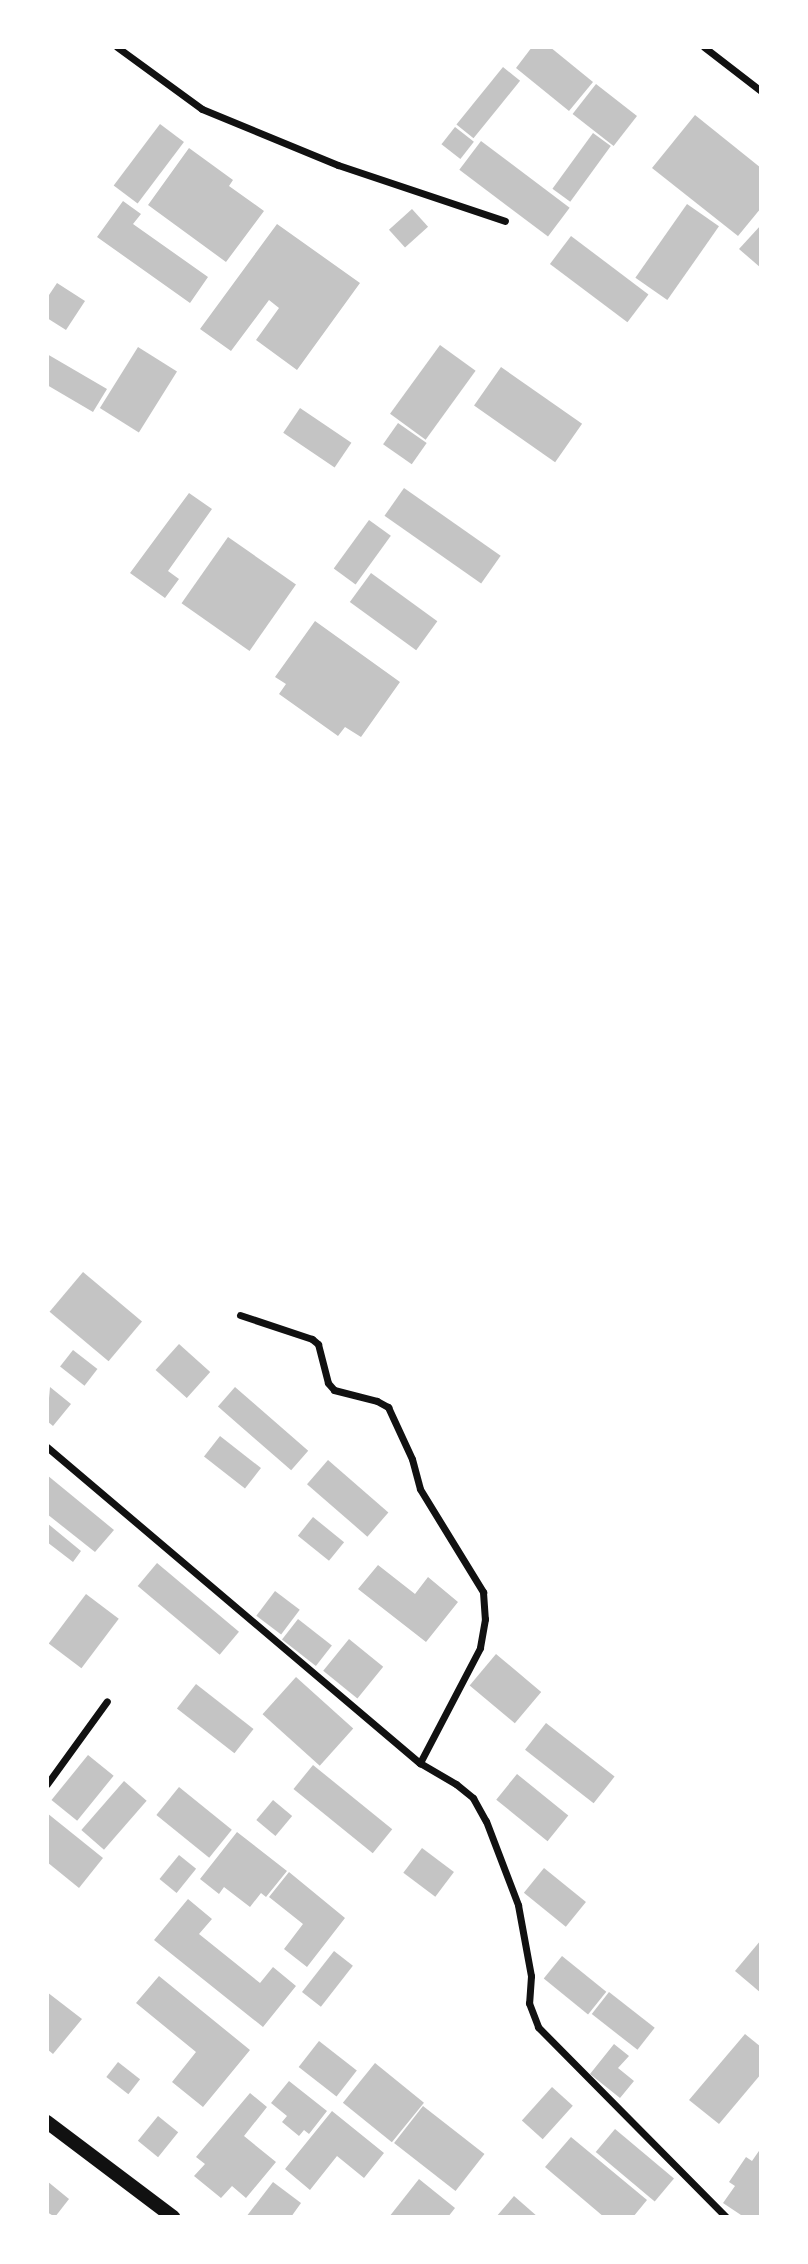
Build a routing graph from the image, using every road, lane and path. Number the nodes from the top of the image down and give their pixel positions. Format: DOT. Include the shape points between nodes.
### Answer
graph roads {
  1 [pos="117,47"];
  2 [pos="704,47"];
  3 [pos="761,91"];
  4 [pos="505,221"];
  5 [pos="240,1315"];
  6 [pos="47,1447"];
  7 [pos="107,1702"];
  8 [pos="420,1763"];
  9 [pos="47,1784"];
  10 [pos="47,2122"];
  11 [pos="173,2217"];
  12 [pos="726,2217"];
  1 -- 4 [label="street" via="201,109 350,169"];
  2 -- 3 [label="street"];
  5 -- 8 [label="street" via="312,1339 334,1390 388,1407 420,1489 483,1592 480,1648"];
  6 -- 8 [label="street"];
  7 -- 9 [label="street"];
  8 -- 12 [label="street" via="473,1798 486,1821 518,1905 531,1976 529,2003 538,2027"];
  10 -- 11 [label="main road"];
}
